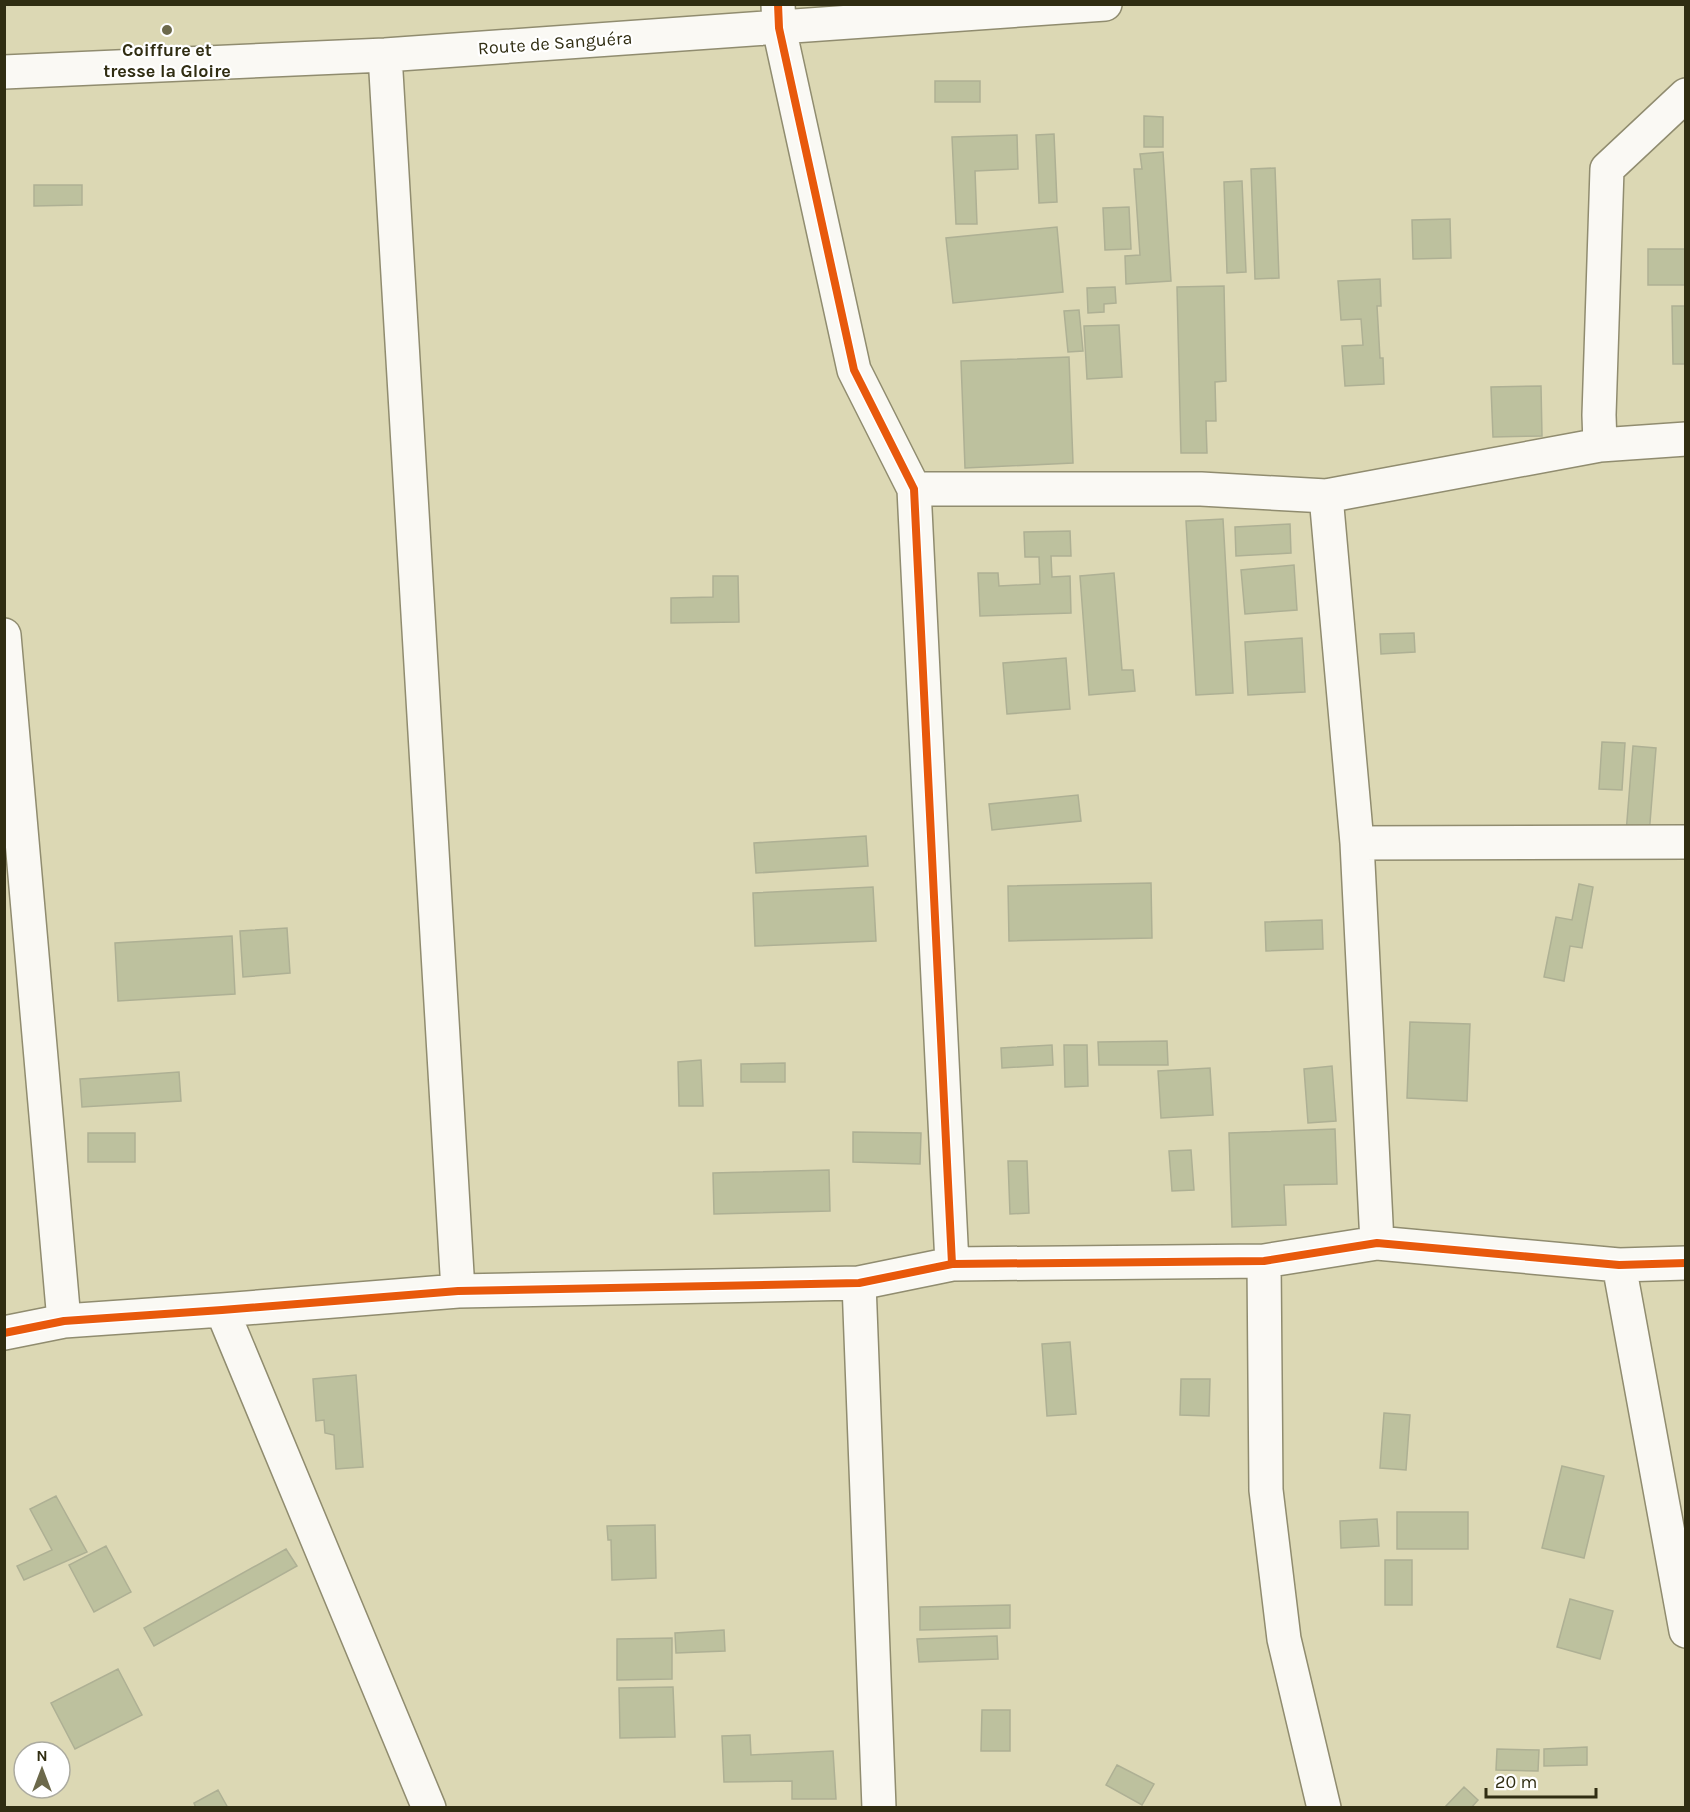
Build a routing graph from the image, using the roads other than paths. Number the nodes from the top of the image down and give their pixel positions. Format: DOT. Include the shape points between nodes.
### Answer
graph roads {
  1 [pos="1105,4"];
  2 [pos="779,16"];
  3 [pos="385,55"];
  4 [pos="4,72"];
  5 [pos="1686,95"];
  6 [pos="1686,439"];
  7 [pos="1600,445"];
  8 [pos="914,489"];
  9 [pos="1326,496"];
  10 [pos="4,635"];
  11 [pos="1686,842"];
  12 [pos="1357,843"];
  13 [pos="1377,1243"];
  14 [pos="1264,1261"];
  15 [pos="1686,1263"];
  16 [pos="952,1264"];
  17 [pos="1619,1265"];
  18 [pos="860,1282"];
  19 [pos="458,1291"];
  20 [pos="222,1310"];
  21 [pos="64,1321"];
  22 [pos="4,1334"];
  23 [pos="1686,1631"];
  24 [pos="429,1808"];
  25 [pos="879,1808"];
  26 [pos="1324,1808"];
  1 -- 2 [label="street, Route de Sanguéra"];
  2 -- 3 [label="street, Route de Sanguéra"];
  2 -- 8 [label="street" via="854,370"];
  3 -- 4 [label="street, Route de Sanguéra"];
  3 -- 19 [label="street"];
  5 -- 7 [label="street" via="1607,169"];
  6 -- 7 [label="street"];
  7 -- 9 [label="street"];
  8 -- 9 [label="street" via="1201,489"];
  8 -- 16 [label="street"];
  9 -- 12 [label="street"];
  10 -- 21 [label="street"];
  11 -- 12 [label="street"];
  12 -- 13 [label="street"];
  13 -- 14 [label="street"];
  13 -- 17 [label="street"];
  14 -- 16 [label="street"];
  14 -- 26 [label="street" via="1266,1490 1284,1639"];
  15 -- 17 [label="street"];
  16 -- 18 [label="street"];
  17 -- 23 [label="street"];
  18 -- 19 [label="street"];
  18 -- 25 [label="street"];
  19 -- 20 [label="street"];
  20 -- 21 [label="street"];
  20 -- 24 [label="street"];
  21 -- 22 [label="street"];
}
